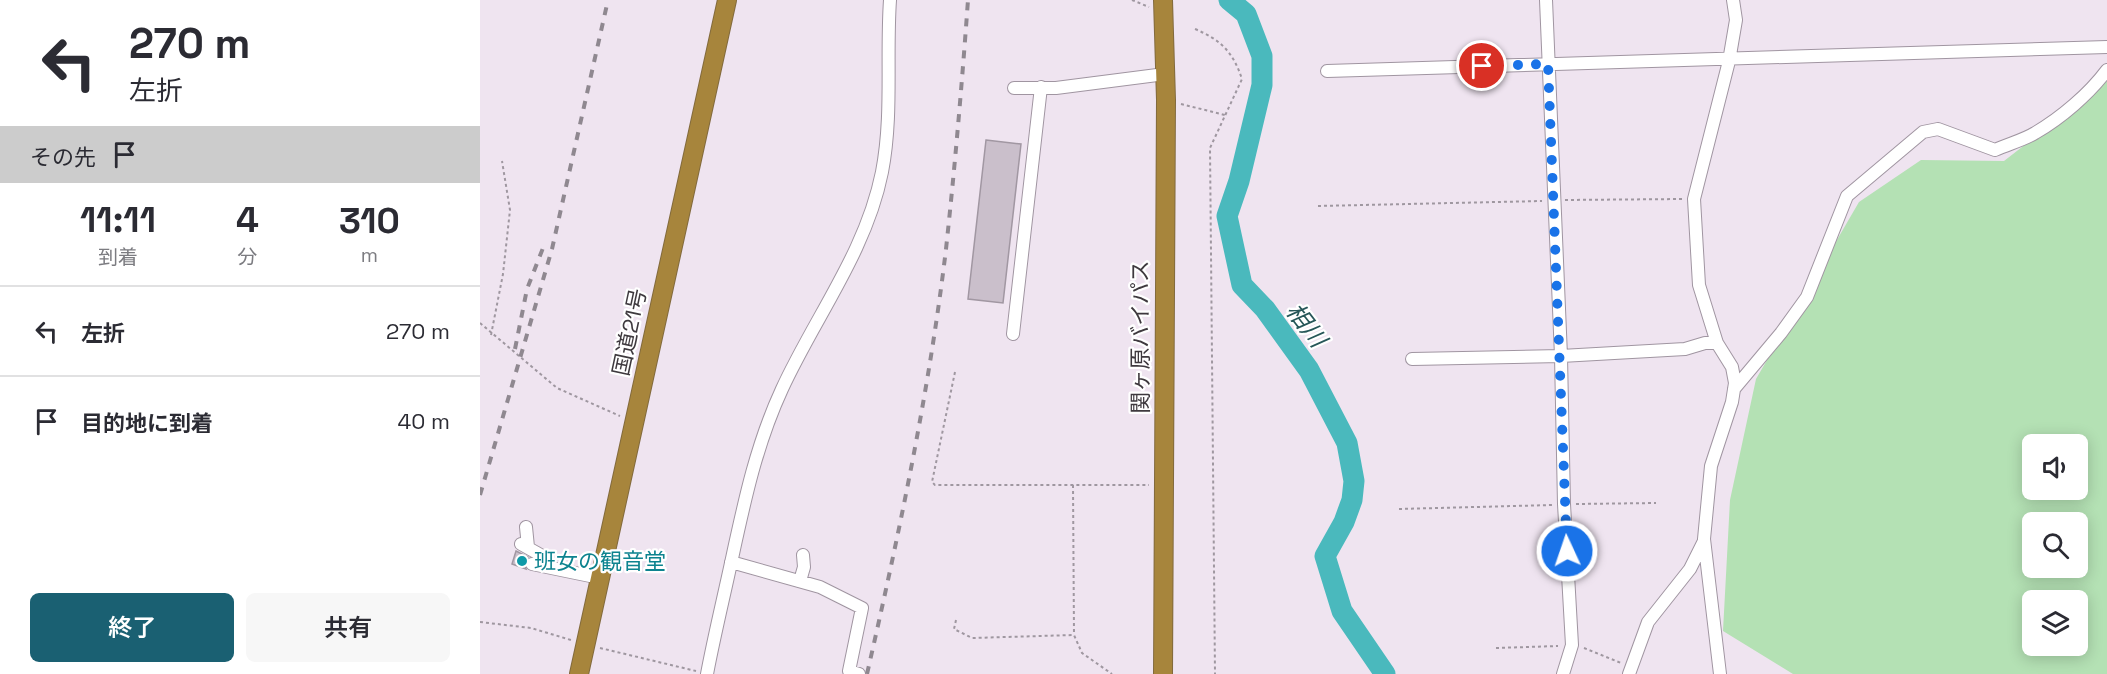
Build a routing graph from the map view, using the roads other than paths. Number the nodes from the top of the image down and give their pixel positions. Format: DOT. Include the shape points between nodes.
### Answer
graph roads {
  1 [pos="727,0"];
  2 [pos="890,0"];
  3 [pos="1546,0"];
  4 [pos="1732,0"];
  5 [pos="1156,4"];
  6 [pos="2107,47"];
  7 [pos="1729,61"];
  8 [pos="1548,64"];
  9 [pos="2107,70"];
  10 [pos="1327,71"];
  11 [pos="1165,74"];
  12 [pos="1041,87"];
  13 [pos="1014,88"];
  14 [pos="1013,334"];
  15 [pos="1717,343"];
  16 [pos="1561,356"];
  17 [pos="1412,359"];
  18 [pos="1734,389"];
  19 [pos="526,527"];
  20 [pos="1704,539"];
  21 [pos="803,555"];
  22 [pos="731,562"];
  23 [pos="600,578"];
  24 [pos="800,581"];
  25 [pos="711,673"];
  26 [pos="579,674"];
  27 [pos="859,674"];
  28 [pos="1163,674"];
  29 [pos="1563,674"];
  30 [pos="1629,674"];
  31 [pos="1720,674"];
  1 -- 23 [label="highway, 国道21号"];
  2 -- 22 [label="street" via="889,119 881,174 844,276 782,388 765,428"];
  3 -- 8 [label="street"];
  4 -- 7 [label="street" via="1736,20"];
  5 -- 11 [label="highway, 関ヶ原バイパス"];
  6 -- 7 [label="street"];
  7 -- 8 [label="street"];
  7 -- 15 [label="street" via="1694,199 1698,285"];
  8 -- 10 [label="street"];
  8 -- 16 [label="street"];
  9 -- 18 [label="street" via="2056,119 2033,135 1995,150 1938,129 1923,132 1847,196 1807,297"];
  11 -- 12 [label="street"];
  11 -- 28 [label="highway, 関ヶ原バイパス"];
  12 -- 13 [label="street"];
  12 -- 14 [label="street"];
  15 -- 16 [label="street" via="1686,349"];
  15 -- 18 [label="street" via="1732,367"];
  16 -- 17 [label="street"];
  16 -- 29 [label="street" via="1572,645"];
  18 -- 20 [label="street" via="1711,466"];
  19 -- 23 [label="street" via="524,546 543,558"];
  20 -- 30 [label="street" via="1690,569 1648,622"];
  20 -- 31 [label="street"];
  21 -- 24 [label="street"];
  22 -- 24 [label="street"];
  22 -- 25 [label="street"];
  23 -- 26 [label="highway, 国道21号"];
  24 -- 27 [label="street" via="820,586 862,608 849,671"];
}
